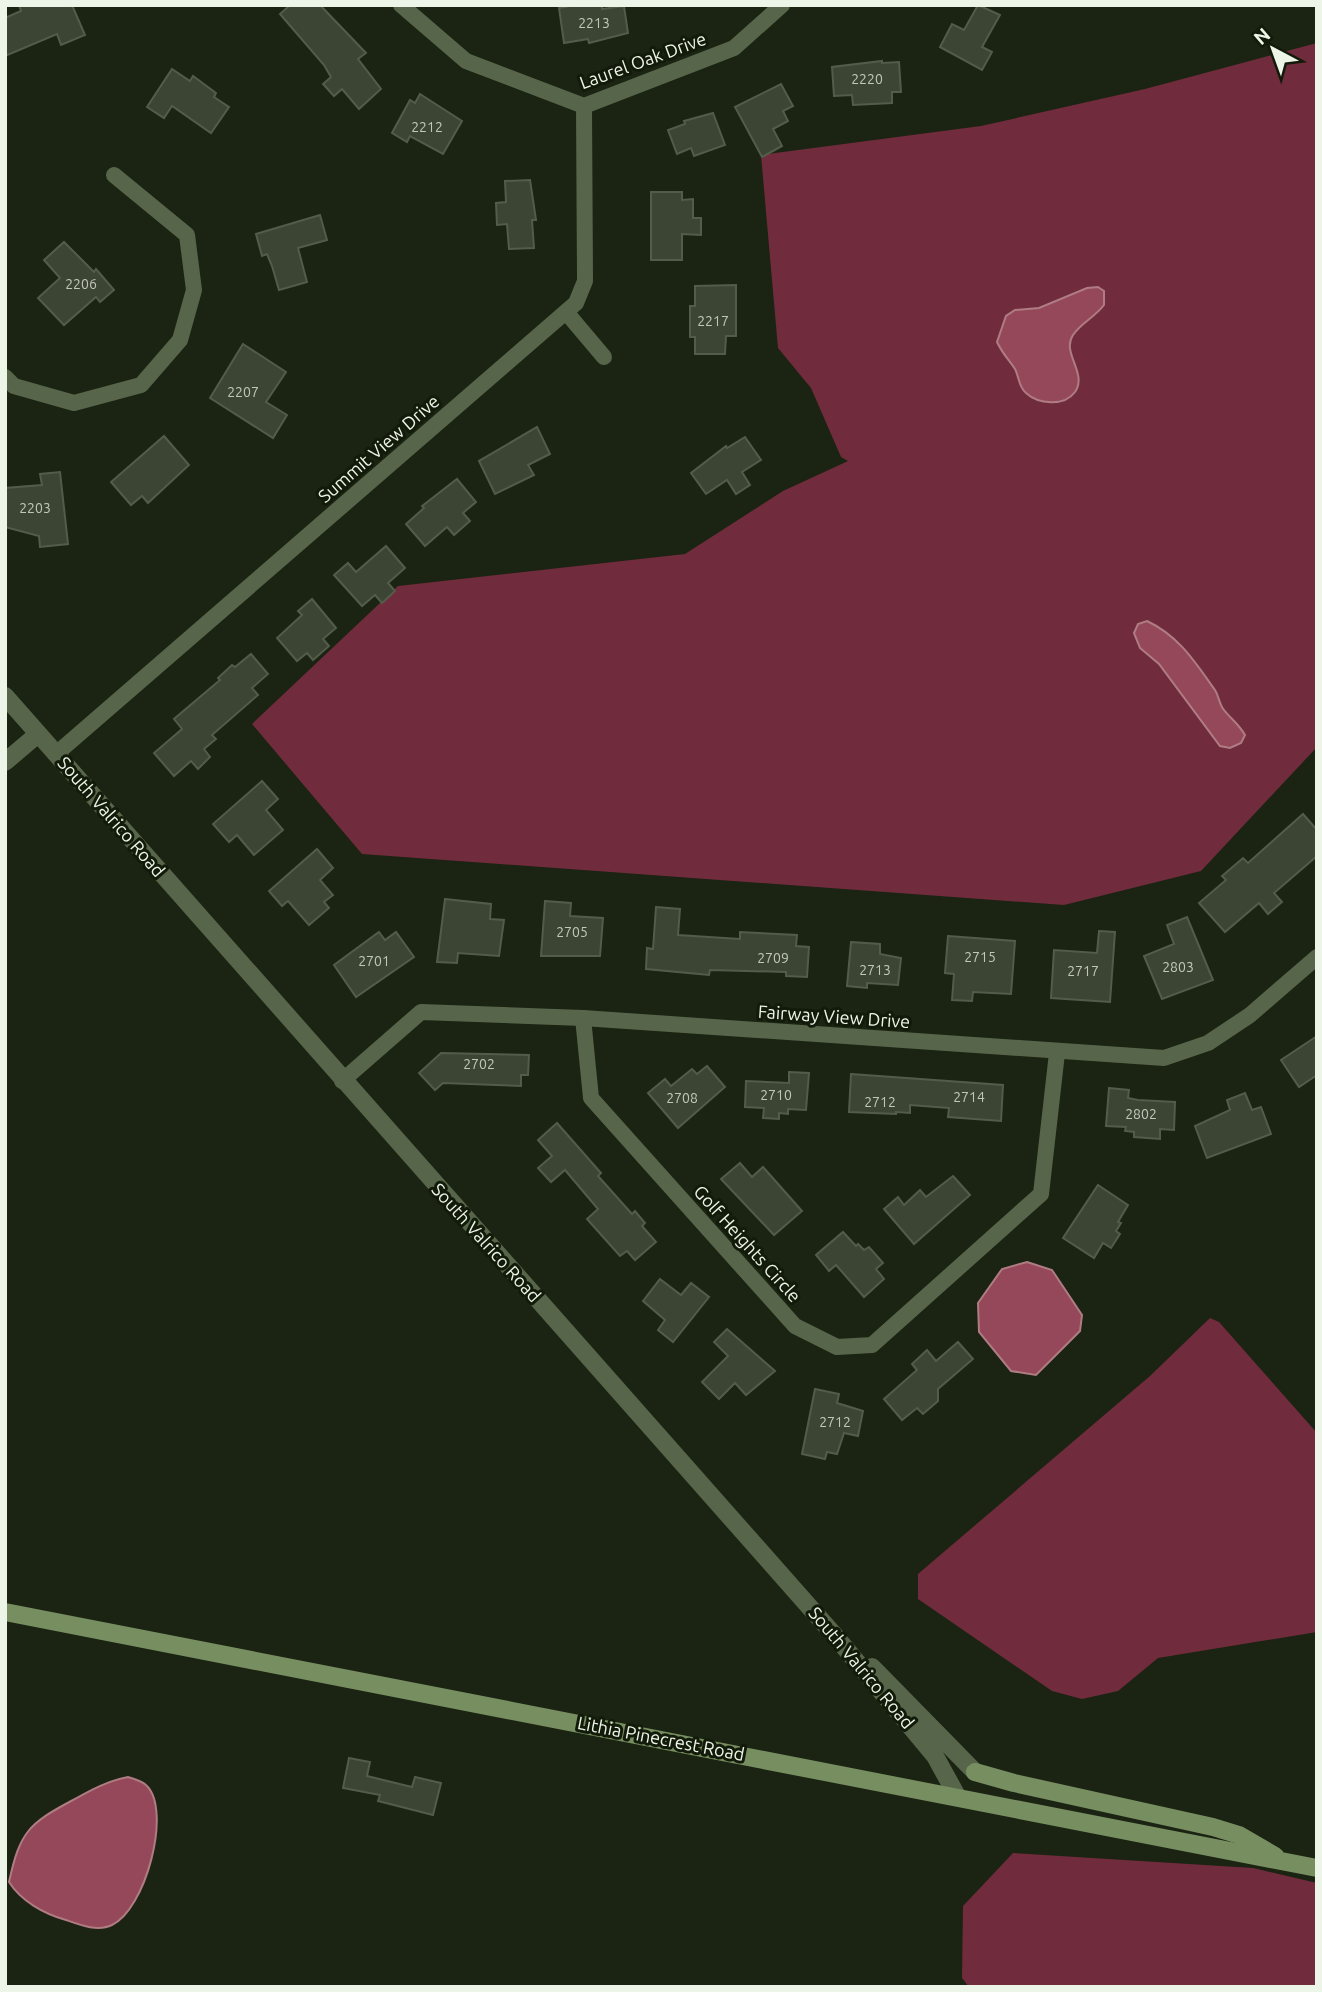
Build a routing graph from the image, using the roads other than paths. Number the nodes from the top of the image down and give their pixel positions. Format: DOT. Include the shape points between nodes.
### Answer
graph roads {
  1 [pos="401,5"];
  2 [pos="782,5"];
  3 [pos="584,106"];
  4 [pos="114,175"];
  5 [pos="566,312"];
  6 [pos="604,357"];
  7 [pos="5,377"];
  8 [pos="5,696"];
  9 [pos="38,733"];
  10 [pos="56,754"];
  11 [pos="5,762"];
  12 [pos="1317,957"];
  13 [pos="583,1018"];
  14 [pos="1057,1053"];
  15 [pos="342,1081"];
  16 [pos="5,1612"];
  17 [pos="836,1637"];
  18 [pos="975,1772"];
  19 [pos="957,1796"];
  20 [pos="1283,1861"];
  21 [pos="1317,1868"];
  1 -- 3 [label="street, Laurel Oak Drive" via="466,61"];
  2 -- 3 [label="street, Laurel Oak Drive" via="734,48"];
  3 -- 5 [label="street, Summit View Drive" via="585,281 576,303"];
  4 -- 7 [label="street" via="187,235 194,290 180,340 141,385 74,403 14,386"];
  5 -- 6 [label="street"];
  5 -- 10 [label="street, Summit View Drive"];
  8 -- 9 [label="street, South Valrico Road"];
  9 -- 10 [label="street, South Valrico Road"];
  9 -- 11 [label="street"];
  10 -- 15 [label="street, South Valrico Road"];
  12 -- 14 [label="street, Fairway View Drive" via="1250,1016 1208,1043 1164,1058"];
  13 -- 14 [label="street, Fairway View Drive"];
  13 -- 14 [label="street, Golf Heights Circle" via="591,1098 795,1326 837,1347 872,1345 1041,1194"];
  13 -- 15 [label="street, Fairway View Drive" via="421,1012"];
  15 -- 17 [label="street, South Valrico Road"];
  16 -- 19 [label="main road, Lithia Pinecrest Road"];
  17 -- 18 [label="street" via="864,1659"];
  17 -- 19 [label="street, South Valrico Road" via="935,1756"];
  18 -- 20 [label="main road" via="1213,1827 1258,1844"];
  19 -- 20 [label="main road, Lithia Pinecrest Road"];
  20 -- 21 [label="main road, Lithia Pinecrest Road"];
}
